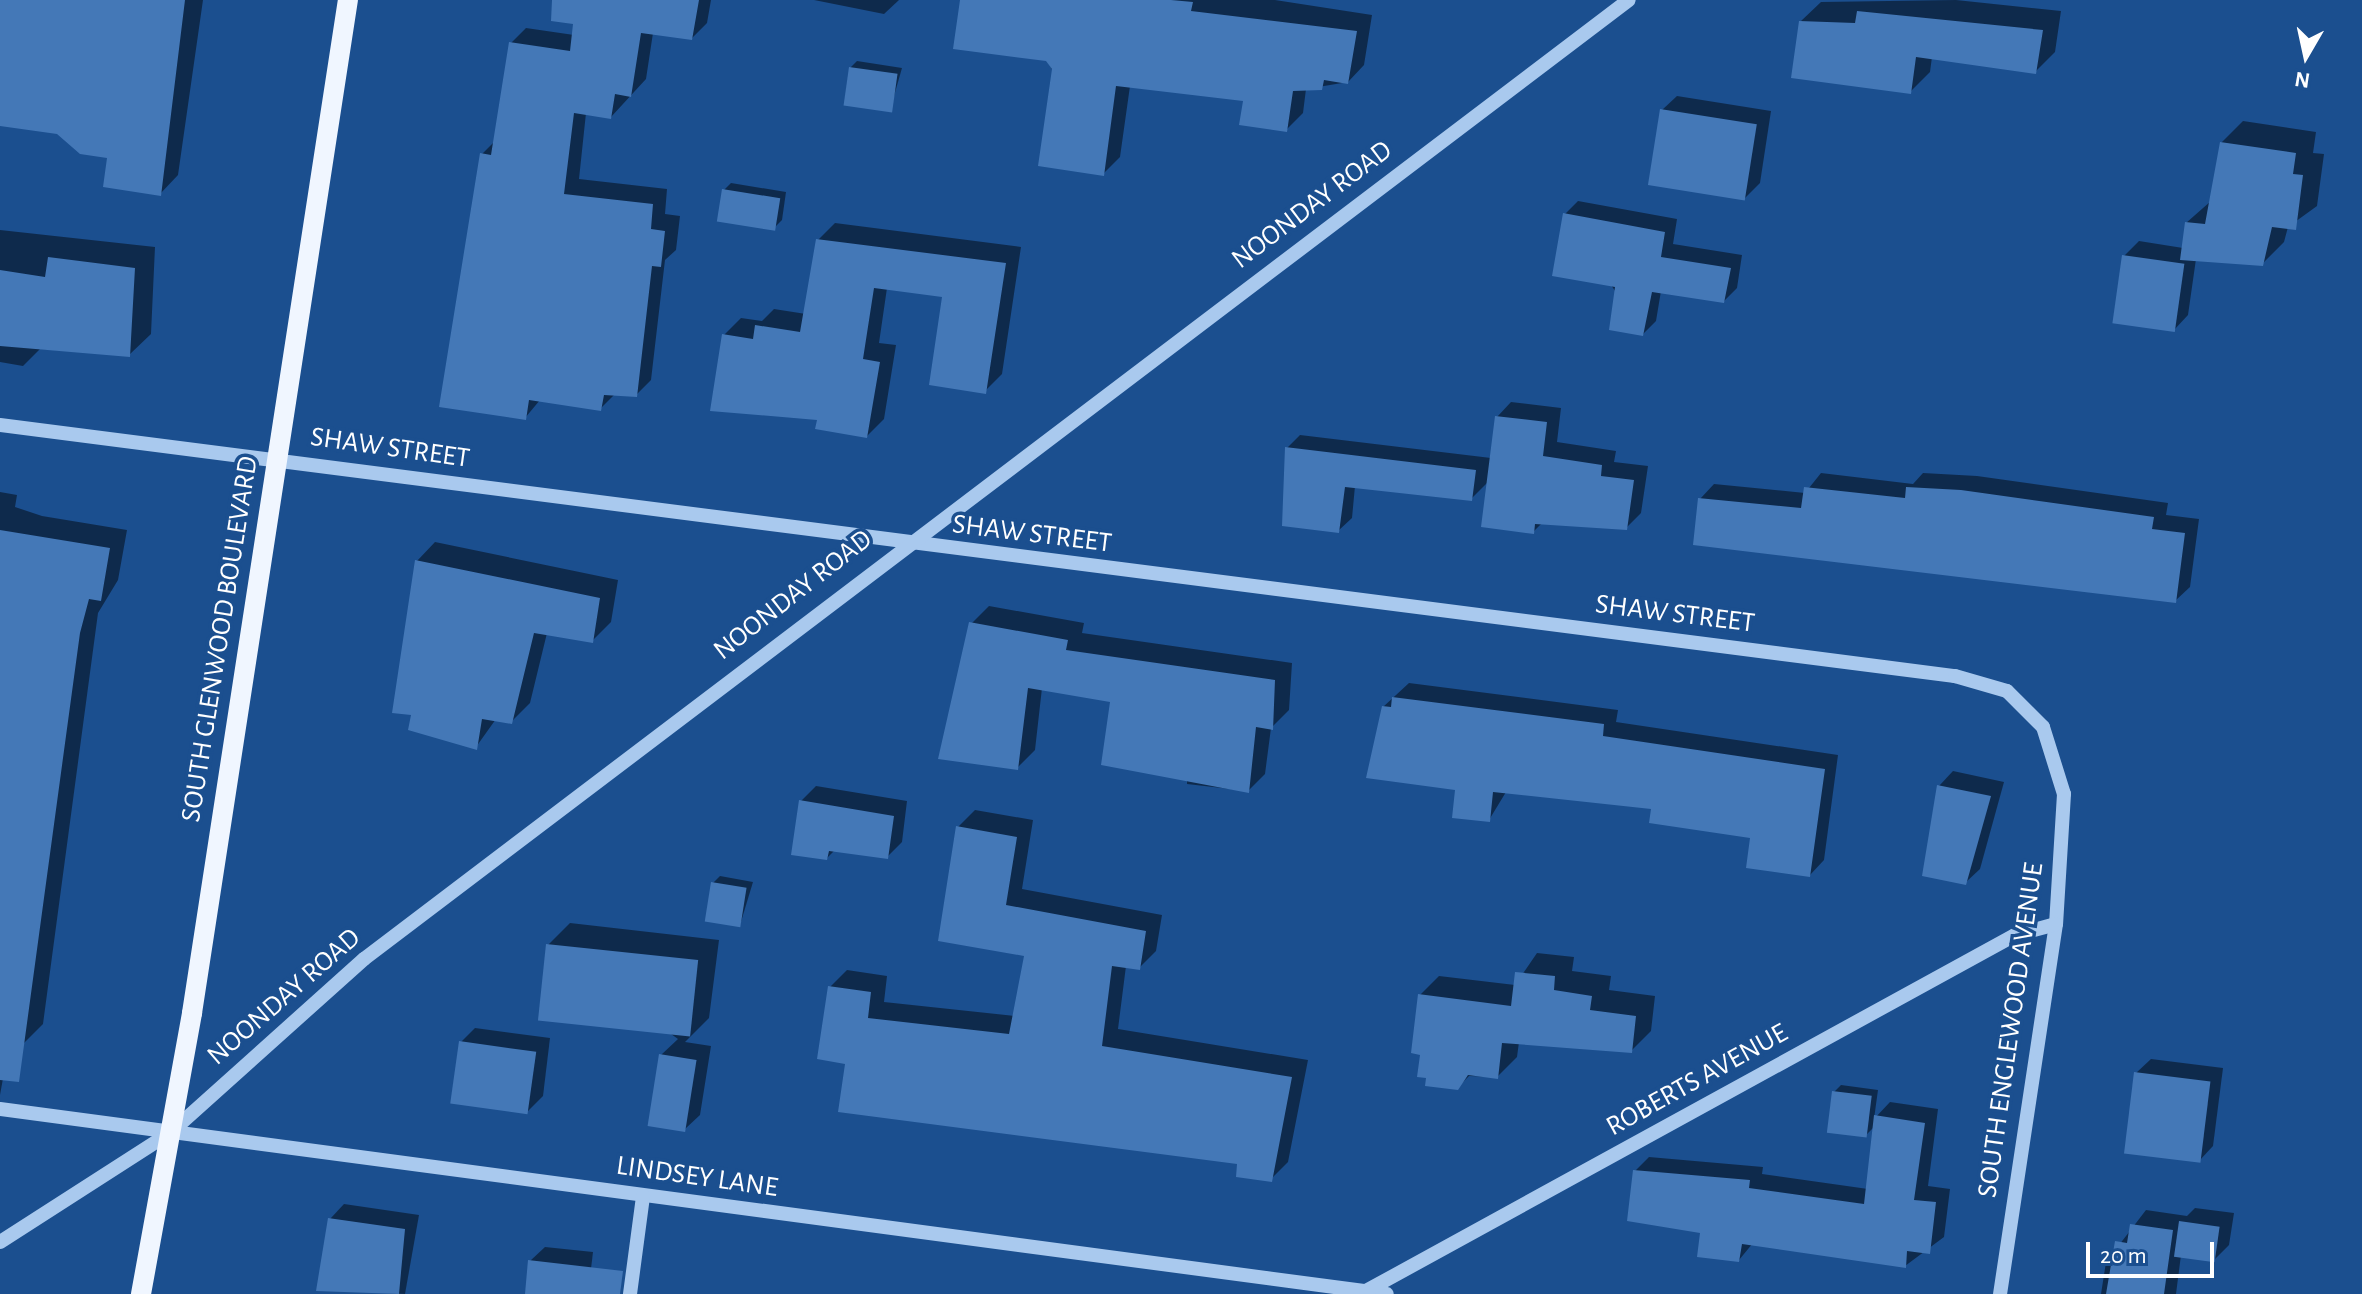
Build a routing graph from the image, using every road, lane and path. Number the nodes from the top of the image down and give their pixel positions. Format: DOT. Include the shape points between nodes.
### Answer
graph roads {
  1 [pos="348,0"];
  2 [pos="1629,0"];
  3 [pos="0,425"];
  4 [pos="275,458"];
  5 [pos="902,544"];
  6 [pos="2043,727"];
  7 [pos="2056,924"];
  8 [pos="0,1109"];
  9 [pos="170,1133"];
  10 [pos="643,1196"];
  11 [pos="0,1242"];
  12 [pos="1313,1290"];
  13 [pos="140,1291"];
  14 [pos="1366,1291"];
  15 [pos="630,1294"];
  16 [pos="1387,1294"];
  17 [pos="2000,1294"];
  1 -- 4 [label="main road, SOUTH GLENWOOD BOULEVARD"];
  2 -- 5 [label="street, NOONDAY ROAD"];
  3 -- 4 [label="street, SHAW STREET"];
  4 -- 5 [label="street, SHAW STREET"];
  4 -- 9 [label="main road, SOUTH GLENWOOD BOULEVARD"];
  5 -- 6 [label="street, SHAW STREET" via="1955,676 2007,691"];
  5 -- 9 [label="street, NOONDAY ROAD" via="364,959"];
  6 -- 7 [label="street, SOUTH ENGLEWOOD AVENUE" via="2064,794"];
  7 -- 14 [label="street, ROBERTS AVENUE" via="2015,935"];
  7 -- 17 [label="street, SOUTH ENGLEWOOD AVENUE"];
  8 -- 9 [label="street, LINDSEY LANE"];
  9 -- 10 [label="street, LINDSEY LANE"];
  9 -- 11 [label="street, NOONDAY ROAD"];
  9 -- 13 [label="main road, SOUTH GLENWOOD BOULEVARD"];
  10 -- 12 [label="street, LINDSEY LANE"];
  10 -- 15 [label="street"];
  12 -- 14 [label="street, LINDSEY LANE"];
  14 -- 16 [label="street, LINDSEY LANE"];
}
